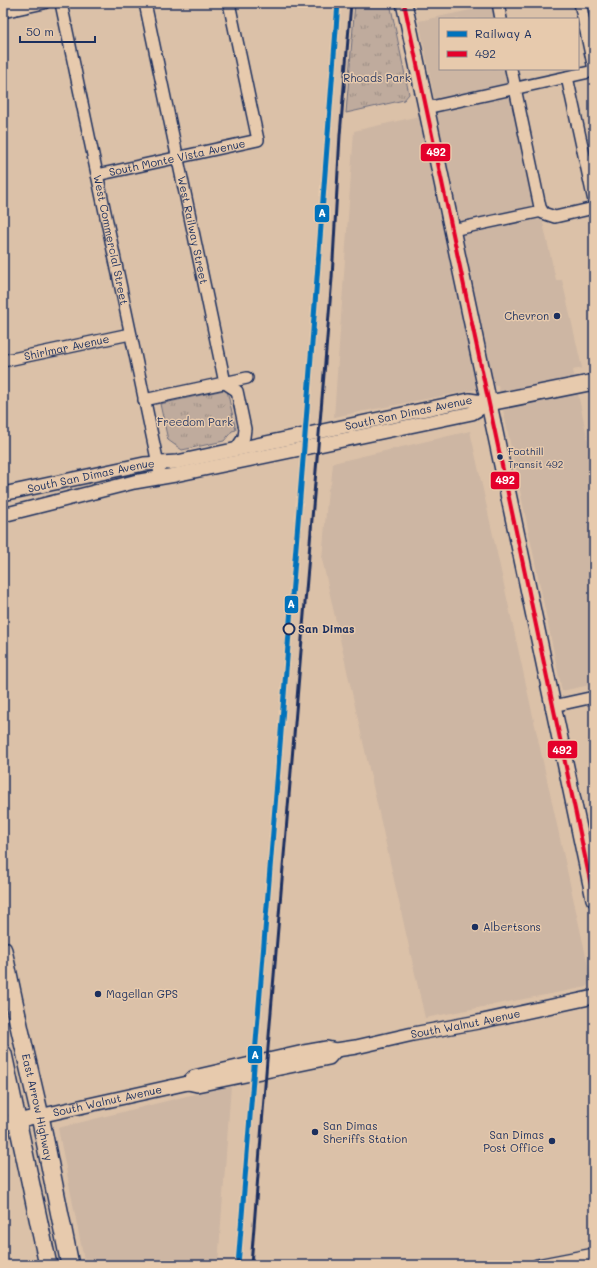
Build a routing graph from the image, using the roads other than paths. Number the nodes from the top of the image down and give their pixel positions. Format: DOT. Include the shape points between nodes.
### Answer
graph roads {
  1 [pos="44,3"];
  2 [pos="60,3"];
  3 [pos="145,3"];
  4 [pos="229,3"];
  5 [pos="404,3"];
  6 [pos="498,3"];
  7 [pos="580,3"];
  8 [pos="3,12"];
  9 [pos="501,18"];
  10 [pos="511,70"];
  11 [pos="594,70"];
  12 [pos="567,77"];
  13 [pos="515,88"];
  14 [pos="426,108"];
  15 [pos="178,158"];
  16 [pos="97,175"];
  17 [pos="594,200"];
  18 [pos="594,208"];
  19 [pos="542,211"];
  20 [pos="452,230"];
  21 [pos="130,334"];
  22 [pos="3,361"];
  23 [pos="247,378"];
  24 [pos="594,382"];
  25 [pos="225,383"];
  26 [pos="144,400"];
  27 [pos="489,402"];
  28 [pos="236,449"];
  29 [pos="157,464"];
  30 [pos="161,478"];
  31 [pos="3,494"];
  32 [pos="3,515"];
  33 [pos="594,697"];
  34 [pos="553,706"];
  35 [pos="594,899"];
  36 [pos="3,950"];
  37 [pos="594,997"];
  38 [pos="3,1054"];
  39 [pos="40,1116"];
  40 [pos="10,1122"];
  41 [pos="594,1254"];
  42 [pos="48,1265"];
  43 [pos="70,1265"];
  44 [pos="537,1265"];
  1 -- 8 [label="street"];
  2 -- 16 [label="street, West Commercial Street"];
  3 -- 15 [label="street, West Railway Street"];
  4 -- 15 [label="street, South Monte Vista Avenue" via="258,140"];
  5 -- 14 [label="main road"];
  6 -- 9 [label="street"];
  7 -- 11 [label="street"];
  10 -- 13 [label="street"];
  11 -- 12 [label="street"];
  12 -- 13 [label="street"];
  12 -- 17 [label="street"];
  13 -- 14 [label="street"];
  13 -- 19 [label="street"];
  14 -- 20 [label="main road"];
  15 -- 16 [label="street, South Monte Vista Avenue"];
  15 -- 25 [label="street, West Railway Street"];
  16 -- 21 [label="street, West Commercial Street"];
  18 -- 19 [label="street" via="555,217"];
  19 -- 20 [label="street"];
  20 -- 27 [label="main road"];
  21 -- 22 [label="street, Shirlmar Avenue"];
  21 -- 26 [label="street, West Commercial Street"];
  23 -- 25 [label="street"];
  24 -- 27 [label="main road"];
  25 -- 26 [label="street"];
  25 -- 28 [label="street" via="237,391 245,429 244,437"];
  26 -- 29 [label="street, West Commercial Street"];
  27 -- 28 [label="street, South San Dimas Avenue" via="469,400"];
  27 -- 30 [label="street, South San Dimas Avenue" via="472,413"];
  27 -- 34 [label="main road"];
  28 -- 29 [label="street, South San Dimas Avenue"];
  29 -- 30 [label="street, West Commercial Street"];
  29 -- 31 [label="street, South San Dimas Avenue" via="144,464"];
  30 -- 32 [label="street, South San Dimas Avenue" via="134,482"];
  33 -- 34 [label="street"];
  34 -- 35 [label="main road"];
  36 -- 39 [label="main road, East Arrow Highway"];
  37 -- 39 [label="street, South Walnut Avenue" via="336,1050 329,1058 197,1085 188,1083"];
  38 -- 40 [label="main road, East Arrow Highway"];
  39 -- 40 [label="street, South Walnut Avenue"];
  39 -- 43 [label="main road, East Arrow Highway"];
  40 -- 42 [label="main road, East Arrow Highway"];
  41 -- 44 [label="street"];
}
